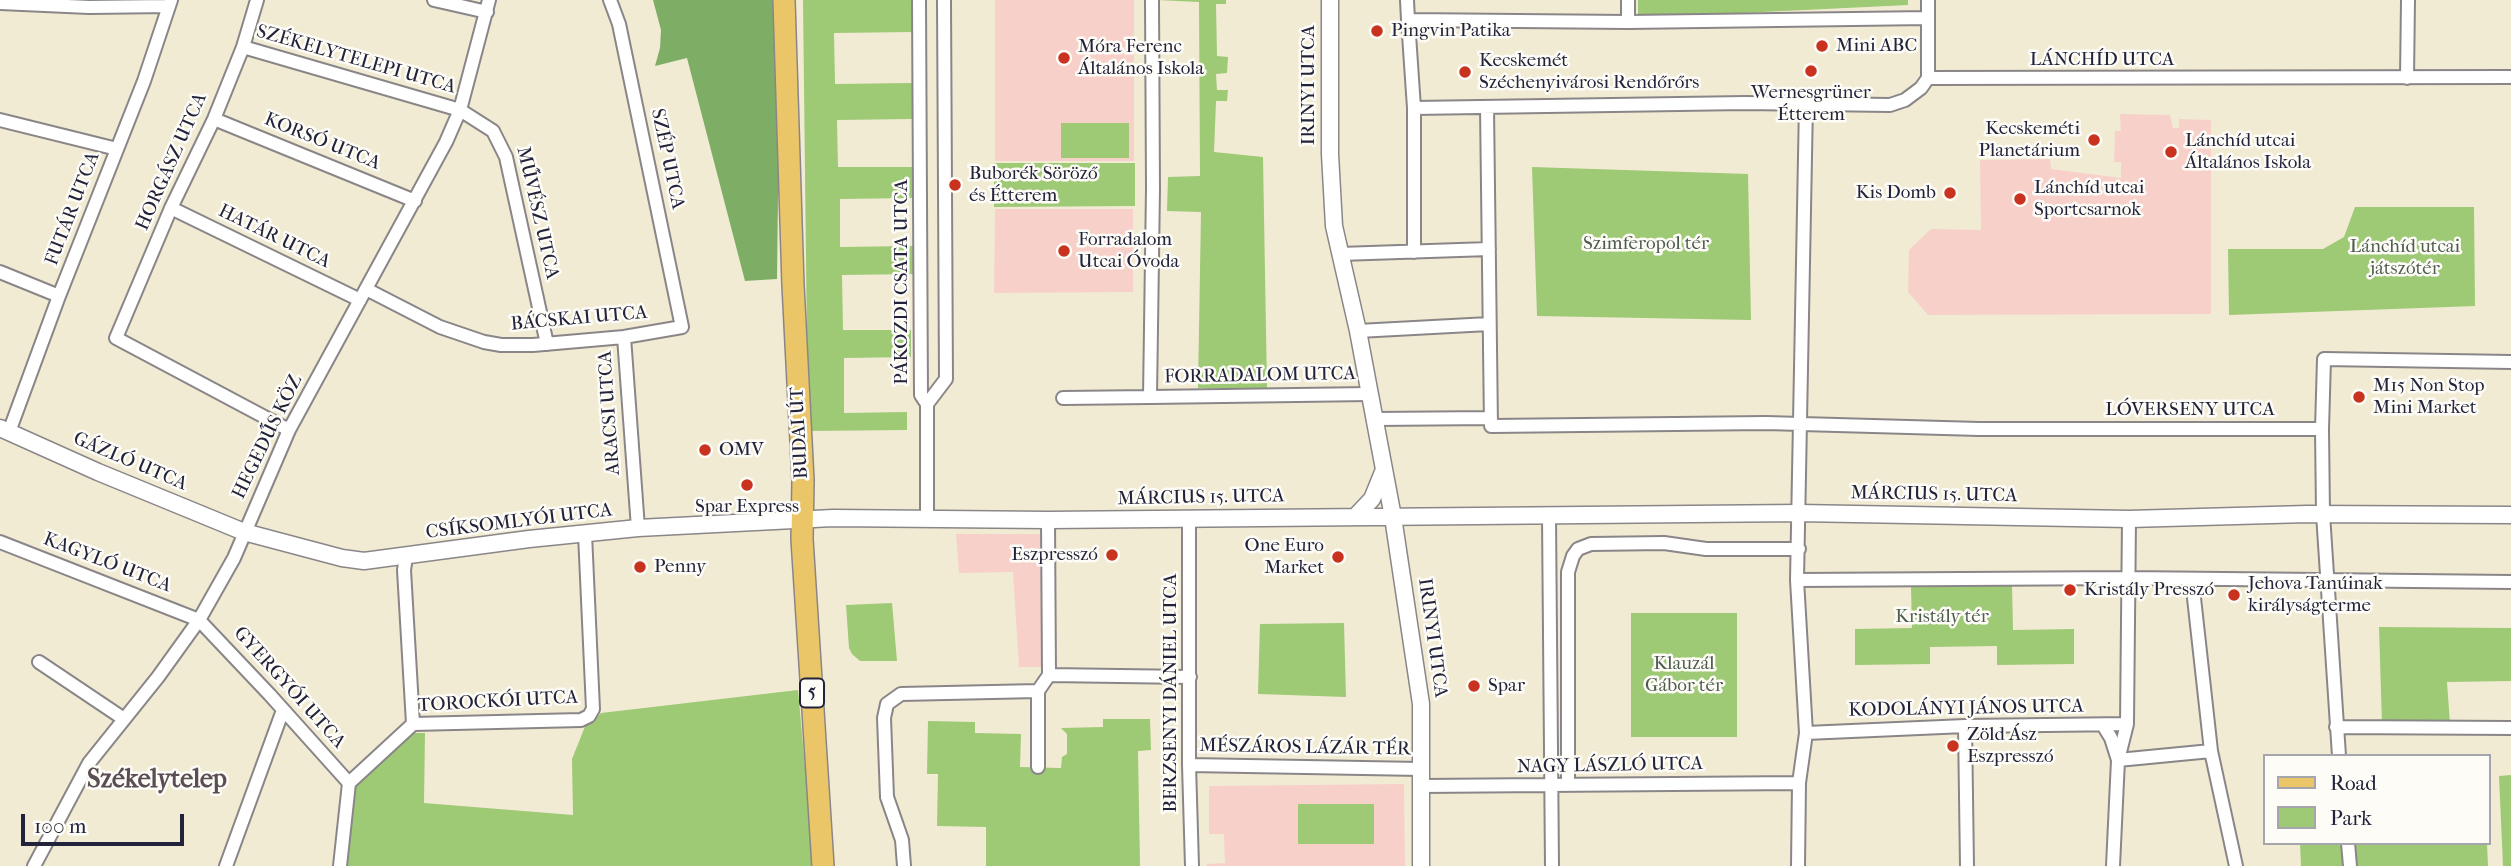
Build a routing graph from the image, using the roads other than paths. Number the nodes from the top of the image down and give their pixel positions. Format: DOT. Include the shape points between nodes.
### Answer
graph roads {
  1 [pos="257,0"];
  2 [pos="434,0"];
  3 [pos="610,0"];
  4 [pos="784,0"];
  5 [pos="919,0"];
  6 [pos="944,0"];
  7 [pos="1152,0"];
  8 [pos="1330,0"];
  9 [pos="1407,0"];
  10 [pos="1628,0"];
  11 [pos="1928,0"];
  12 [pos="2408,0"];
  13 [pos="0,3"];
  14 [pos="170,3"];
  15 [pos="488,6"];
  16 [pos="1928,18"];
  17 [pos="1408,20"];
  18 [pos="1628,22"];
  19 [pos="243,47"];
  20 [pos="1928,78"];
  21 [pos="2407,78"];
  22 [pos="2511,78"];
  23 [pos="1806,104"];
  24 [pos="1487,107"];
  25 [pos="1414,108"];
  26 [pos="460,110"];
  27 [pos="214,119"];
  28 [pos="0,120"];
  29 [pos="117,149"];
  30 [pos="415,201"];
  31 [pos="171,208"];
  32 [pos="1489,249"];
  33 [pos="1414,252"];
  34 [pos="1340,254"];
  35 [pos="0,272"];
  36 [pos="363,295"];
  37 [pos="59,296"];
  38 [pos="1489,324"];
  39 [pos="682,327"];
  40 [pos="1357,331"];
  41 [pos="624,337"];
  42 [pos="547,344"];
  43 [pos="2511,362"];
  44 [pos="1370,394"];
  45 [pos="1150,397"];
  46 [pos="1063,398"];
  47 [pos="927,404"];
  48 [pos="1491,418"];
  49 [pos="1374,419"];
  50 [pos="1800,423"];
  51 [pos="2322,429"];
  52 [pos="289,430"];
  53 [pos="3,431"];
  54 [pos="1384,469"];
  55 [pos="1799,513"];
  56 [pos="2323,514"];
  57 [pos="2511,515"];
  58 [pos="1355,517"];
  59 [pos="1393,517"];
  60 [pos="1549,517"];
  61 [pos="802,519"];
  62 [pos="927,519"];
  63 [pos="1189,519"];
  64 [pos="2129,519"];
  65 [pos="1048,520"];
  66 [pos="638,528"];
  67 [pos="244,532"];
  68 [pos="585,534"];
  69 [pos="0,542"];
  70 [pos="1799,549"];
  71 [pos="406,557"];
  72 [pos="2128,579"];
  73 [pos="1797,580"];
  74 [pos="2192,580"];
  75 [pos="2328,580"];
  76 [pos="2511,582"];
  77 [pos="199,620"];
  78 [pos="39,662"];
  79 [pos="1049,675"];
  80 [pos="1190,677"];
  81 [pos="1038,691"];
  82 [pos="283,710"];
  83 [pos="124,719"];
  84 [pos="413,724"];
  85 [pos="2103,724"];
  86 [pos="2127,724"];
  87 [pos="1965,726"];
  88 [pos="2336,727"];
  89 [pos="2511,728"];
  90 [pos="1806,733"];
  91 [pos="2211,751"];
  92 [pos="2339,754"];
  93 [pos="2118,760"];
  94 [pos="1189,765"];
  95 [pos="1038,766"];
  96 [pos="1421,769"];
  97 [pos="349,783"];
  98 [pos="1799,783"];
  99 [pos="1550,785"];
  100 [pos="1568,785"];
  101 [pos="1421,786"];
  102 [pos="2348,845"];
  103 [pos="34,866"];
  104 [pos="226,866"];
  105 [pos="340,866"];
  106 [pos="823,866"];
  107 [pos="904,866"];
  108 [pos="1192,866"];
  109 [pos="1421,866"];
  110 [pos="1552,866"];
  111 [pos="1798,866"];
  112 [pos="1967,866"];
  113 [pos="2113,866"];
  114 [pos="2236,866"];
  115 [pos="2350,866"];
  1 -- 19 [label="street, HORGÁSZ UTCA"];
  2 -- 15 [label="street"];
  3 -- 39 [label="street, SZÉP UTCA" via="619,24"];
  4 -- 61 [label="main road, BUDAI ÚT / 5"];
  5 -- 47 [label="street, PÁKOZDI CSATA UTCA" via="921,395"];
  6 -- 47 [label="street, PÁKOZDI CSATA UTCA" via="946,379"];
  7 -- 45 [label="street, FORRADALOM UTCA"];
  8 -- 34 [label="street, IRINYI UTCA" via="1330,155"];
  9 -- 17 [label="street"];
  10 -- 18 [label="street"];
  11 -- 16 [label="street"];
  12 -- 21 [label="street"];
  13 -- 14 [label="street" via="89,7"];
  14 -- 29 [label="street, FUTÁR UTCA"];
  15 -- 26 [label="street, HEGEDŰS KÖZ"];
  16 -- 18 [label="street"];
  16 -- 20 [label="street"];
  17 -- 18 [label="street"];
  17 -- 25 [label="street"];
  19 -- 26 [label="street, SZÉKELYTELEPI UTCA"];
  19 -- 27 [label="street, HORGÁSZ UTCA"];
  20 -- 21 [label="street, LÁNCHÍD UTCA"];
  20 -- 23 [label="street" via="1905,100 1890,104"];
  21 -- 22 [label="street, LÁNCHÍD UTCA"];
  23 -- 24 [label="street"];
  23 -- 50 [label="street"];
  24 -- 25 [label="street"];
  24 -- 32 [label="street"];
  25 -- 33 [label="street"];
  26 -- 30 [label="street, HEGEDŰS KÖZ"];
  26 -- 42 [label="street, MŰVÉSZ UTCA" via="493,131 506,157"];
  27 -- 30 [label="street, KORSÓ UTCA"];
  27 -- 31 [label="street, HORGÁSZ UTCA"];
  28 -- 29 [label="street"];
  29 -- 37 [label="street, FUTÁR UTCA"];
  30 -- 36 [label="street, HEGEDŰS KÖZ"];
  31 -- 36 [label="street, HATÁR UTCA"];
  31 -- 52 [label="street, HORGÁSZ UTCA" via="116,338"];
  32 -- 33 [label="street"];
  32 -- 38 [label="street"];
  33 -- 34 [label="street"];
  34 -- 40 [label="street, IRINYI UTCA"];
  35 -- 37 [label="street"];
  36 -- 42 [label="street, BÁCSKAI UTCA" via="464,336 502,345"];
  36 -- 52 [label="street, HEGEDŰS KÖZ"];
  37 -- 53 [label="street, FUTÁR UTCA"];
  38 -- 40 [label="street"];
  38 -- 48 [label="street"];
  39 -- 41 [label="street, BÁCSKAI UTCA"];
  40 -- 44 [label="street, IRINYI UTCA"];
  41 -- 42 [label="street, BÁCSKAI UTCA"];
  41 -- 66 [label="street, ARACSI UTCA"];
  43 -- 51 [label="street" via="2324,359"];
  44 -- 45 [label="street, FORRADALOM UTCA"];
  44 -- 49 [label="street, IRINYI UTCA"];
  45 -- 46 [label="street, FORRADALOM UTCA"];
  47 -- 62 [label="street"];
  48 -- 49 [label="street"];
  48 -- 50 [label="street" via="1491,426"];
  49 -- 54 [label="street, IRINYI UTCA"];
  50 -- 51 [label="street, LÓVERSENY UTCA" via="1979,429"];
  50 -- 55 [label="street"];
  51 -- 56 [label="street"];
  52 -- 67 [label="street, HEGEDŰS KÖZ"];
  53 -- 67 [label="street, GÁZLÓ UTCA"];
  54 -- 58 [label="street" via="1372,499"];
  54 -- 59 [label="street, IRINYI UTCA"];
  55 -- 60 [label="street, MÁRCIUS 15. UTCA"];
  55 -- 64 [label="street, MÁRCIUS 15. UTCA"];
  55 -- 70 [label="street"];
  56 -- 57 [label="street, MÁRCIUS 15. UTCA"];
  56 -- 64 [label="street, MÁRCIUS 15. UTCA"];
  56 -- 75 [label="street"];
  58 -- 59 [label="street, MÁRCIUS 15. UTCA"];
  58 -- 63 [label="street, MÁRCIUS 15. UTCA"];
  59 -- 60 [label="street, MÁRCIUS 15. UTCA"];
  59 -- 96 [label="street, IRINYI UTCA" via="1421,704"];
  60 -- 99 [label="street"];
  61 -- 62 [label="street, MÁRCIUS 15. UTCA"];
  61 -- 66 [label="street, CSÍKSOMLYÓI UTCA"];
  61 -- 106 [label="main road, BUDAI ÚT / 5"];
  62 -- 65 [label="street, MÁRCIUS 15. UTCA"];
  63 -- 65 [label="street, MÁRCIUS 15. UTCA"];
  63 -- 80 [label="street, BERZSENYI DÁNIEL UTCA"];
  64 -- 72 [label="street"];
  65 -- 79 [label="street"];
  66 -- 68 [label="street, CSÍKSOMLYÓI UTCA"];
  67 -- 71 [label="street, CSÍKSOMLYÓI UTCA" via="342,558"];
  67 -- 77 [label="street, HEGEDŰS KÖZ"];
  68 -- 71 [label="street, CSÍKSOMLYÓI UTCA"];
  68 -- 84 [label="street, TOROCKÓI UTCA" via="593,709 589,716 582,720"];
  69 -- 77 [label="street, KAGYLÓ UTCA"];
  70 -- 73 [label="street"];
  70 -- 100 [label="street" via="1706,549 1664,543 1591,544 1578,549 1568,572"];
  71 -- 84 [label="street"];
  72 -- 73 [label="street"];
  72 -- 74 [label="street"];
  72 -- 86 [label="street"];
  73 -- 90 [label="street"];
  74 -- 75 [label="street"];
  74 -- 91 [label="street"];
  75 -- 76 [label="street"];
  75 -- 88 [label="street"];
  77 -- 82 [label="street, GYERGYÓI UTCA"];
  77 -- 83 [label="street, HEGEDŰS KÖZ"];
  78 -- 83 [label="street"];
  79 -- 80 [label="street"];
  79 -- 81 [label="street"];
  80 -- 94 [label="street, BERZSENYI DÁNIEL UTCA"];
  81 -- 95 [label="street"];
  81 -- 107 [label="street" via="901,694 887,704 887,797 902,840"];
  82 -- 97 [label="street, GYERGYÓI UTCA"];
  82 -- 104 [label="street"];
  83 -- 103 [label="street, HEGEDŰS KÖZ" via="89,762"];
  84 -- 97 [label="street, TOROCKÓI UTCA"];
  85 -- 86 [label="street, KODOLÁNYI JÁNOS UTCA"];
  85 -- 87 [label="street, KODOLÁNYI JÁNOS UTCA"];
  85 -- 93 [label="street"];
  86 -- 93 [label="street"];
  87 -- 90 [label="street, KODOLÁNYI JÁNOS UTCA"];
  87 -- 112 [label="street"];
  88 -- 89 [label="street"];
  88 -- 92 [label="street"];
  90 -- 98 [label="street"];
  91 -- 93 [label="street"];
  91 -- 114 [label="street"];
  93 -- 113 [label="street"];
  94 -- 96 [label="street, MÉSZÁROS LÁZÁR TÉR"];
  94 -- 108 [label="street, BERZSENYI DÁNIEL UTCA"];
  96 -- 101 [label="street, IRINYI UTCA"];
  97 -- 105 [label="street"];
  98 -- 100 [label="street, NAGY LÁSZLÓ UTCA"];
  98 -- 111 [label="street"];
  99 -- 100 [label="street, NAGY LÁSZLÓ UTCA"];
  99 -- 101 [label="street, NAGY LÁSZLÓ UTCA"];
  99 -- 110 [label="street"];
  101 -- 109 [label="street, IRINYI UTCA"];
  102 -- 115 [label="street"];
}
